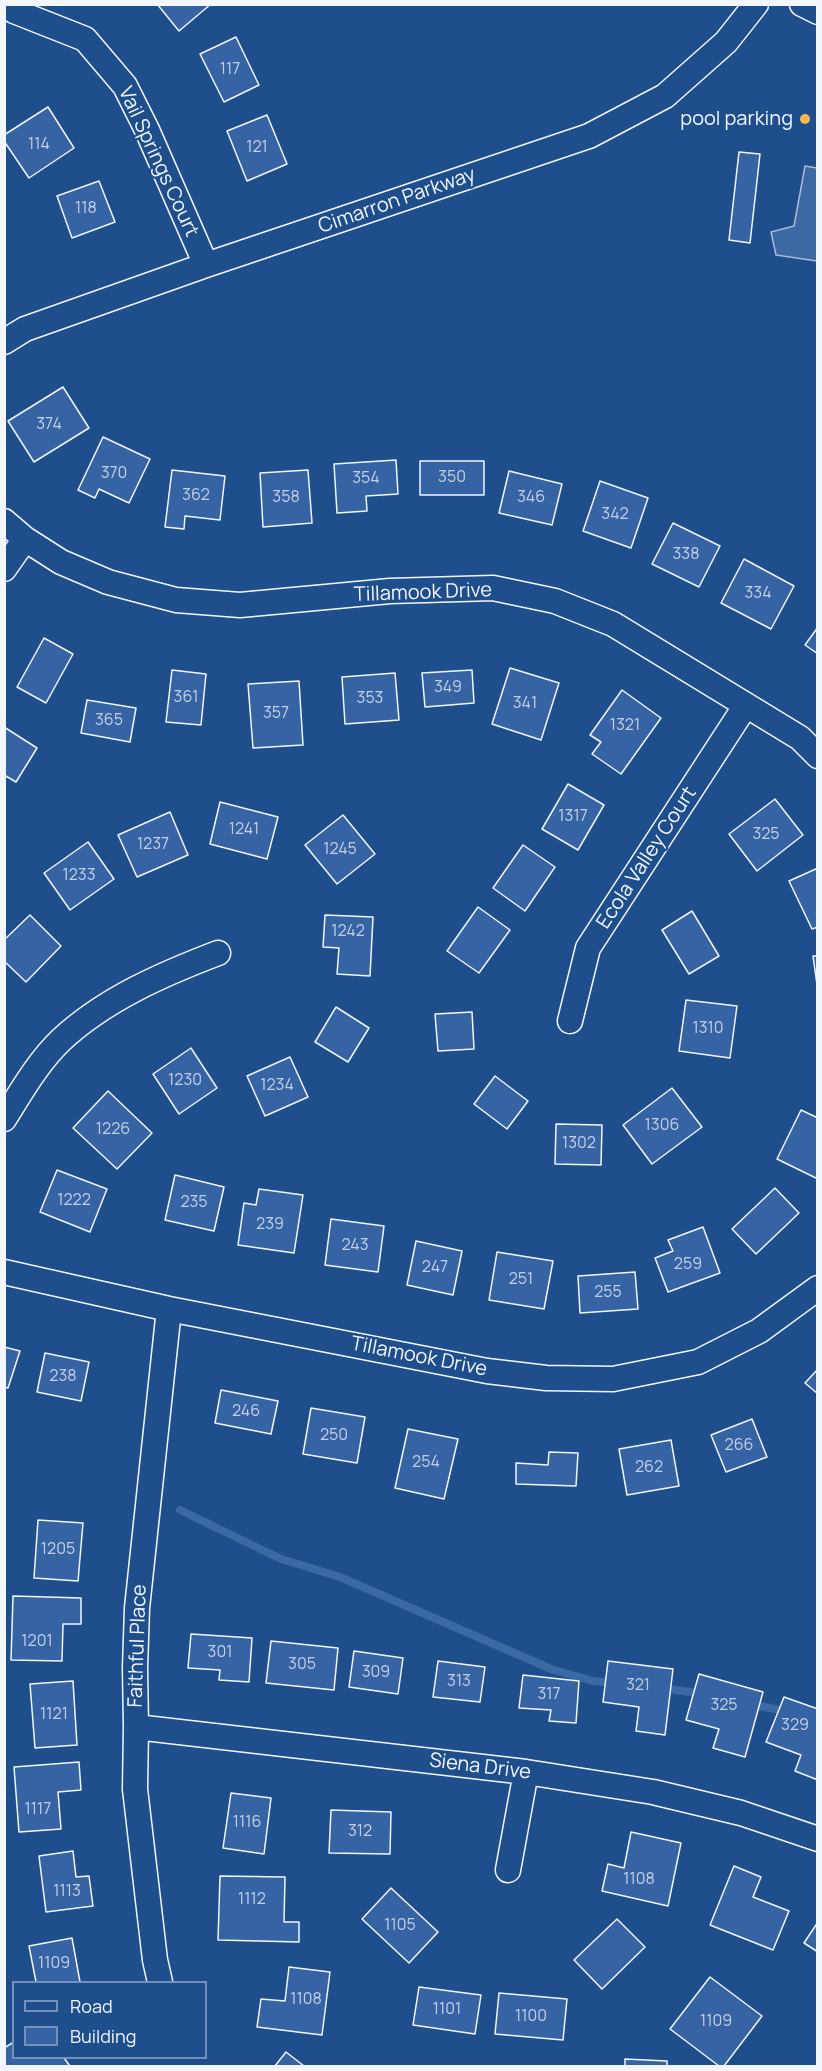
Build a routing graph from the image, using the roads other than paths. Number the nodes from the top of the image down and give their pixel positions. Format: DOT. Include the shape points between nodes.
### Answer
graph roads {
  1 [pos="756,4"];
  2 [pos="802,4"];
  3 [pos="14,11"];
  4 [pos="818,12"];
  5 [pos="206,265"];
  6 [pos="4,342"];
  7 [pos="4,521"];
  8 [pos="25,539"];
  9 [pos="4,569"];
  10 [pos="746,705"];
  11 [pos="818,756"];
  12 [pos="218,954"];
  13 [pos="570,1021"];
  14 [pos="4,1119"];
  15 [pos="4,1272"];
  16 [pos="818,1288"];
  17 [pos="169,1309"];
  18 [pos="136,1727"];
  19 [pos="526,1772"];
  20 [pos="818,1839"];
  21 [pos="508,1870"];
  22 [pos="160,1981"];
  1 -- 5 [label="street, Cimarron Parkway" via="726,42 665,96 589,136"];
  2 -- 4 [label="street"];
  3 -- 5 [label="street, Vail Springs Court" via="85,39 125,86"];
  5 -- 6 [label="street, Cimarron Parkway" via="26,329"];
  7 -- 8 [label="street, Tillamook Drive"];
  8 -- 9 [label="street"];
  8 -- 10 [label="street, Tillamook Drive" via="61,562 108,582 176,600 240,605 390,591 493,588 555,601 613,624"];
  10 -- 11 [label="street, Tillamook Drive" via="800,738"];
  10 -- 13 [label="street, Ecola Valley Court" via="588,948"];
  12 -- 14 [label="street" via="136,988 60,1040"];
  15 -- 17 [label="street, Tillamook Drive"];
  16 -- 17 [label="street, Tillamook Drive" via="759,1331 698,1362 613,1379 546,1378 488,1371"];
  17 -- 18 [label="street, Faithful Place" via="137,1608"];
  18 -- 19 [label="street, Siena Drive"];
  18 -- 22 [label="street, Faithful Place" via="135,1789"];
  19 -- 20 [label="street, Siena Drive" via="664,1795 741,1813"];
  19 -- 21 [label="street"];
}
